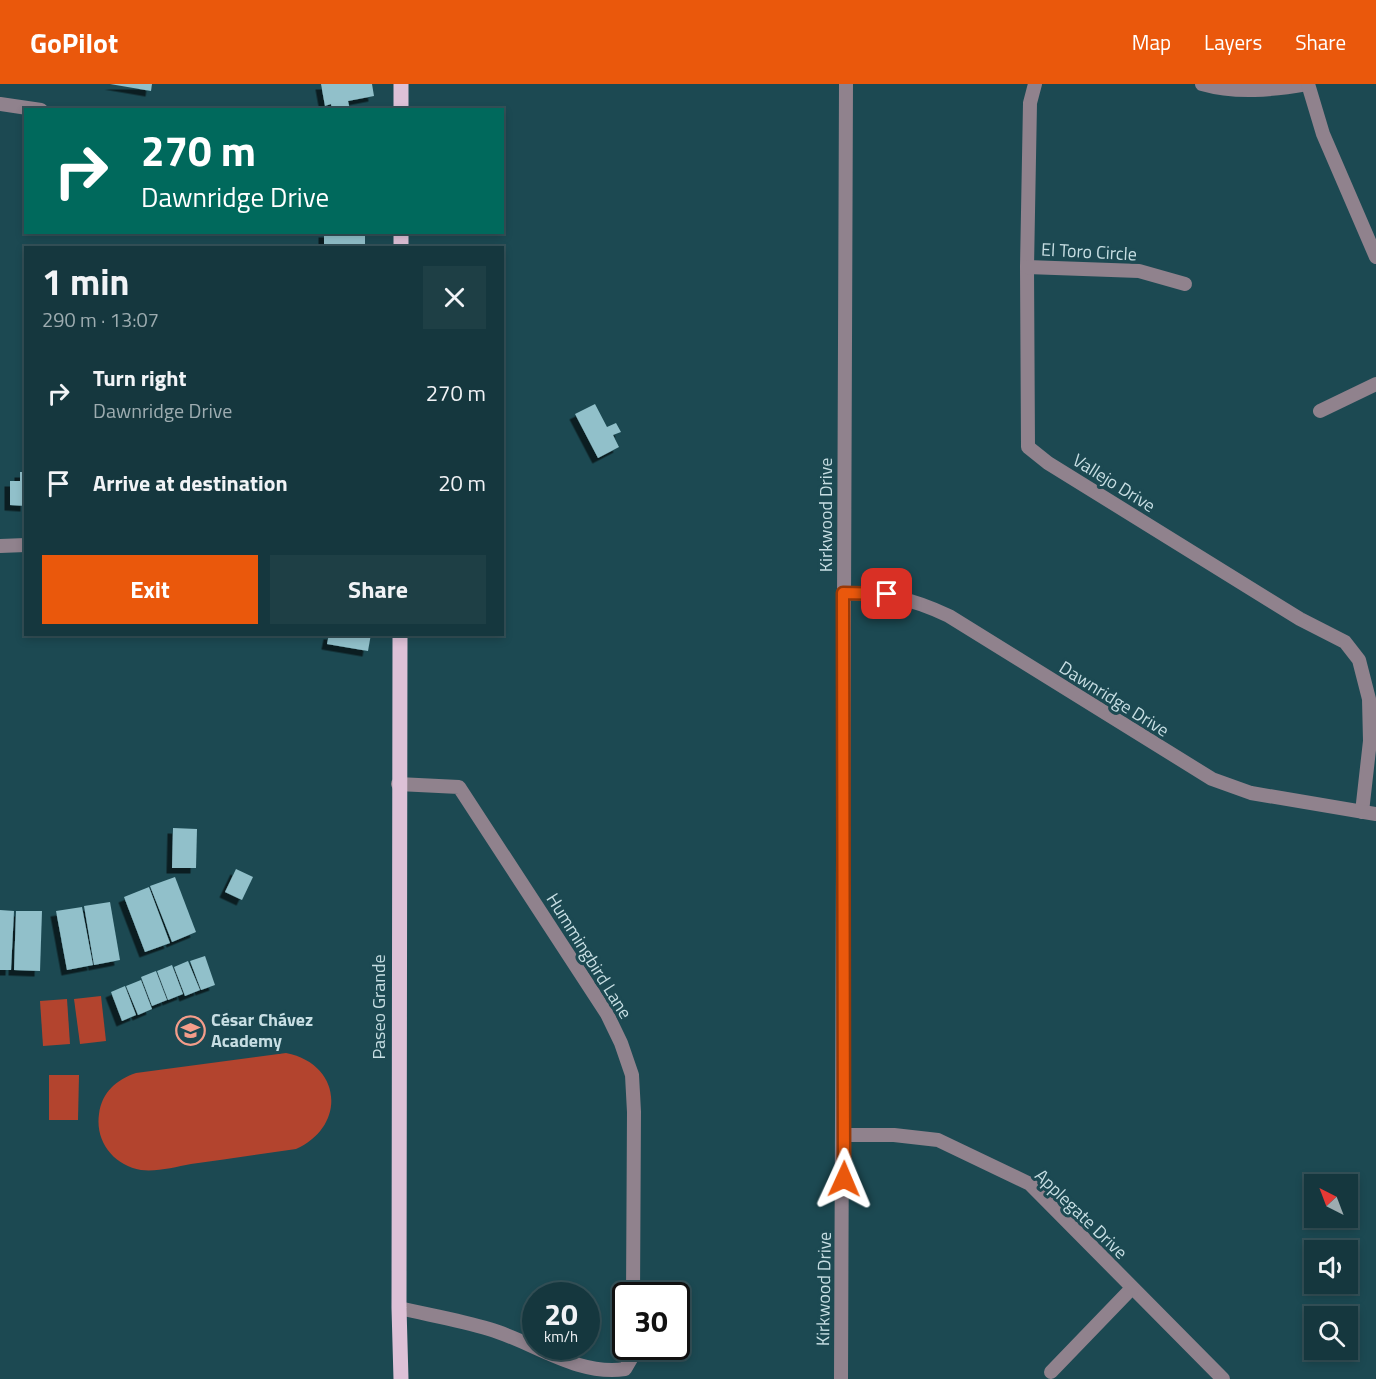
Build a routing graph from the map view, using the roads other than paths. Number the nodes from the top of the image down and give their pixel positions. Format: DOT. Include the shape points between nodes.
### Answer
graph roads {
  1 [pos="401,84"];
  2 [pos="846,84"];
  3 [pos="1035,84"];
  4 [pos="1202,84"];
  5 [pos="1307,84"];
  6 [pos="0,104"];
  7 [pos="27,108"];
  8 [pos="401,108"];
  9 [pos="1376,257"];
  10 [pos="1027,267"];
  11 [pos="1185,284"];
  12 [pos="1376,384"];
  13 [pos="1320,411"];
  14 [pos="24,545"];
  15 [pos="0,546"];
  16 [pos="843,593"];
  17 [pos="400,636"];
  18 [pos="398,784"];
  19 [pos="1369,813"];
  20 [pos="844,1135"];
  21 [pos="633,1282"];
  22 [pos="1131,1288"];
  23 [pos="399,1308"];
  24 [pos="630,1360"];
  25 [pos="1051,1372"];
  26 [pos="401,1379"];
  27 [pos="842,1379"];
  28 [pos="1223,1379"];
  1 -- 8 [label="main road"];
  2 -- 16 [label="street, Kirkwood Drive"];
  3 -- 10 [label="street, Vallejo Drive" via="1030,103"];
  4 -- 5 [label="street" via="1251,91"];
  5 -- 9 [label="street" via="1323,134"];
  6 -- 7 [label="street"];
  10 -- 11 [label="street, El Toro Circle" via="1139,271"];
  10 -- 19 [label="street, Vallejo Drive" via="1028,447 1300,619 1345,642 1359,660 1369,699"];
  12 -- 13 [label="street"];
  14 -- 15 [label="street"];
  16 -- 19 [label="street, Dawnridge Drive" via="887,594 919,602 949,616 1212,779 1251,793"];
  16 -- 20 [label="street, Kirkwood Drive"];
  17 -- 18 [label="main road, Paseo Grande"];
  18 -- 21 [label="street, Hummingbird Lane" via="459,788 607,1014 621,1043 632,1075 634,1112"];
  18 -- 23 [label="main road, Paseo Grande"];
  20 -- 22 [label="street, Applegate Drive" via="938,1140 1030,1184"];
  20 -- 27 [label="street, Kirkwood Drive"];
  22 -- 25 [label="street"];
  22 -- 28 [label="street, Applegate Drive"];
  23 -- 24 [label="street" via="490,1329 555,1357 610,1371 625,1369"];
  23 -- 26 [label="main road, Paseo Grande"];
}
